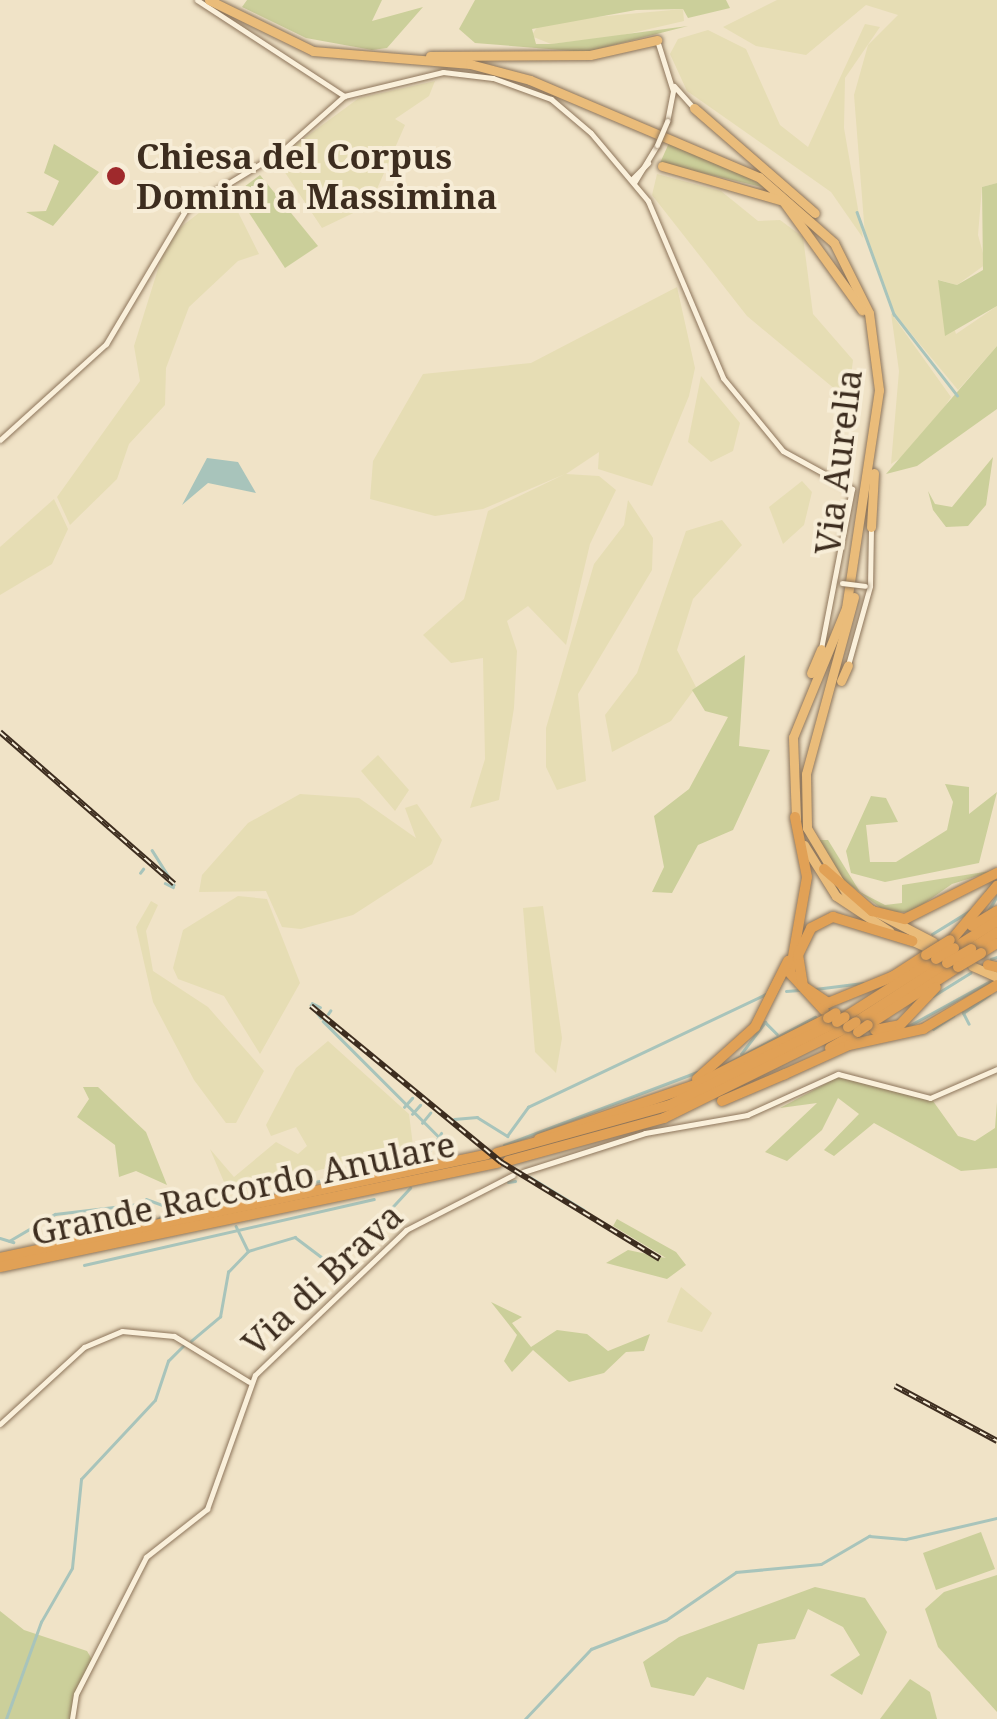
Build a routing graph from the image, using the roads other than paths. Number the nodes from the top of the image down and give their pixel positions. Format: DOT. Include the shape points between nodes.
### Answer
graph roads {
  1 [pos="197,0"];
  2 [pos="209,0"];
  3 [pos="220,0"];
  4 [pos="657,40"];
  5 [pos="430,56"];
  6 [pos="670,79"];
  7 [pos="344,96"];
  8 [pos="694,108"];
  9 [pos="670,112"];
  10 [pos="652,156"];
  11 [pos="662,166"];
  12 [pos="622,170"];
  13 [pos="638,171"];
  14 [pos="645,176"];
  15 [pos="633,182"];
  16 [pos="648,201"];
  17 [pos="815,213"];
  18 [pos="878,355"];
  19 [pos="0,440"];
  20 [pos="874,474"];
  21 [pos="871,527"];
  22 [pos="840,583"];
  23 [pos="867,586"];
  24 [pos="821,649"];
  25 [pos="848,665"];
  26 [pos="804,700"];
  27 [pos="828,706"];
  28 [pos="796,817"];
  29 [pos="824,869"];
  30 [pos="997,873"];
  31 [pos="997,886"];
  32 [pos="997,910"];
  33 [pos="997,921"];
  34 [pos="997,932"];
  35 [pos="912,940"];
  36 [pos="790,955"];
  37 [pos="981,956"];
  38 [pos="940,958"];
  39 [pos="894,976"];
  40 [pos="797,984"];
  41 [pos="997,986"];
  42 [pos="809,997"];
  43 [pos="847,1022"];
  44 [pos="997,1069"];
  45 [pos="783,1075"];
  46 [pos="652,1102"];
  47 [pos="664,1118"];
  48 [pos="498,1157"];
  49 [pos="523,1172"];
  50 [pos="513,1174"];
  51 [pos="0,1258"];
  52 [pos="0,1267"];
  53 [pos="250,1382"];
  54 [pos="0,1424"];
  55 [pos="72,1719"];
  1 -- 7 [label="street"];
  2 -- 18 [label="highway, Via Aurelia" via="314,51 509,73 759,177 834,243 861,291"];
  3 -- 5 [label="highway, Via Aurelia" via="312,44"];
  4 -- 5 [label="highway" via="583,56"];
  4 -- 6 [label="street"];
  5 -- 17 [label="highway, Via Aurelia" via="541,78 760,170"];
  6 -- 8 [label="street"];
  6 -- 9 [label="street"];
  7 -- 12 [label="street" via="473,73 554,100"];
  7 -- 19 [label="street" via="283,150 180,214 106,344"];
  8 -- 9 [label="street"];
  8 -- 17 [label="highway"];
  9 -- 10 [label="street, bridge"];
  10 -- 11 [label="street"];
  10 -- 13 [label="street"];
  10 -- 14 [label="street"];
  11 -- 14 [label="street"];
  11 -- 18 [label="highway" via="758,190 799,214 859,302"];
  12 -- 13 [label="street"];
  12 -- 15 [label="street"];
  13 -- 15 [label="street"];
  14 -- 15 [label="street"];
  14 -- 16 [label="street"];
  15 -- 16 [label="street"];
  16 -- 22 [label="street, Via Aurelia" via="723,378 783,451 838,473 854,494"];
  17 -- 20 [label="highway, Via Aurelia" via="856,268 879,330 885,390"];
  18 -- 26 [label="highway, Via Aurelia" via="847,604"];
  20 -- 21 [label="highway"];
  20 -- 27 [label="highway, Via Aurelia"];
  21 -- 23 [label="street, Via Aurelia"];
  22 -- 23 [label="street, bridge"];
  22 -- 24 [label="street, Via Aurelia"];
  23 -- 25 [label="street, Via Aurelia"];
  24 -- 26 [label="highway"];
  25 -- 27 [label="highway"];
  26 -- 28 [label="highway, Via Aurelia" via="790,752"];
  27 -- 29 [label="highway, Via Aurelia" via="804,801"];
  28 -- 35 [label="highway, Via Aurelia" via="834,893"];
  28 -- 36 [label="highway" via="807,880"];
  29 -- 30 [label="highway" via="865,906 899,919 933,912"];
  29 -- 38 [label="highway, Via Aurelia" via="868,912"];
  31 -- 37 [label="highway"];
  32 -- 37 [label="highway"];
  33 -- 37 [label="highway"];
  34 -- 37 [label="highway"];
  35 -- 38 [label="highway, Via Aurelia"];
  35 -- 40 [label="highway" via="827,918 803,941"];
  36 -- 40 [label="highway"];
  36 -- 46 [label="highway" via="738,1048"];
  37 -- 38 [label="highway, bridge"];
  37 -- 38 [label="highway, bridge"];
  38 -- 39 [label="highway"];
  38 -- 43 [label="highway, Grande Raccordo Anulare"];
  38 -- 43 [label="highway"];
  39 -- 42 [label="highway" via="842,1002"];
  39 -- 43 [label="highway"];
  40 -- 42 [label="highway"];
  41 -- 45 [label="highway" via="923,1029 849,1046"];
  42 -- 43 [label="highway"];
  43 -- 45 [label="highway"];
  43 -- 46 [label="highway"];
  43 -- 47 [label="highway, Grande Raccordo Anulare"];
  43 -- 48 [label="highway, Grande Raccordo Anulare" via="670,1105"];
  44 -- 49 [label="street" via="934,1098 838,1074 747,1115 645,1132"];
  45 -- 47 [label="highway"];
  46 -- 48 [label="highway"];
  47 -- 48 [label="highway, Grande Raccordo Anulare"];
  48 -- 51 [label="highway, Grande Raccordo Anulare"];
  48 -- 52 [label="highway, Grande Raccordo Anulare"];
  50 -- 53 [label="street, Via di Brava" via="401,1234"];
  53 -- 54 [label="street" via="182,1340 148,1329 98,1338"];
  53 -- 55 [label="street, Via di Brava" via="208,1506 146,1557 76,1694"];
}
